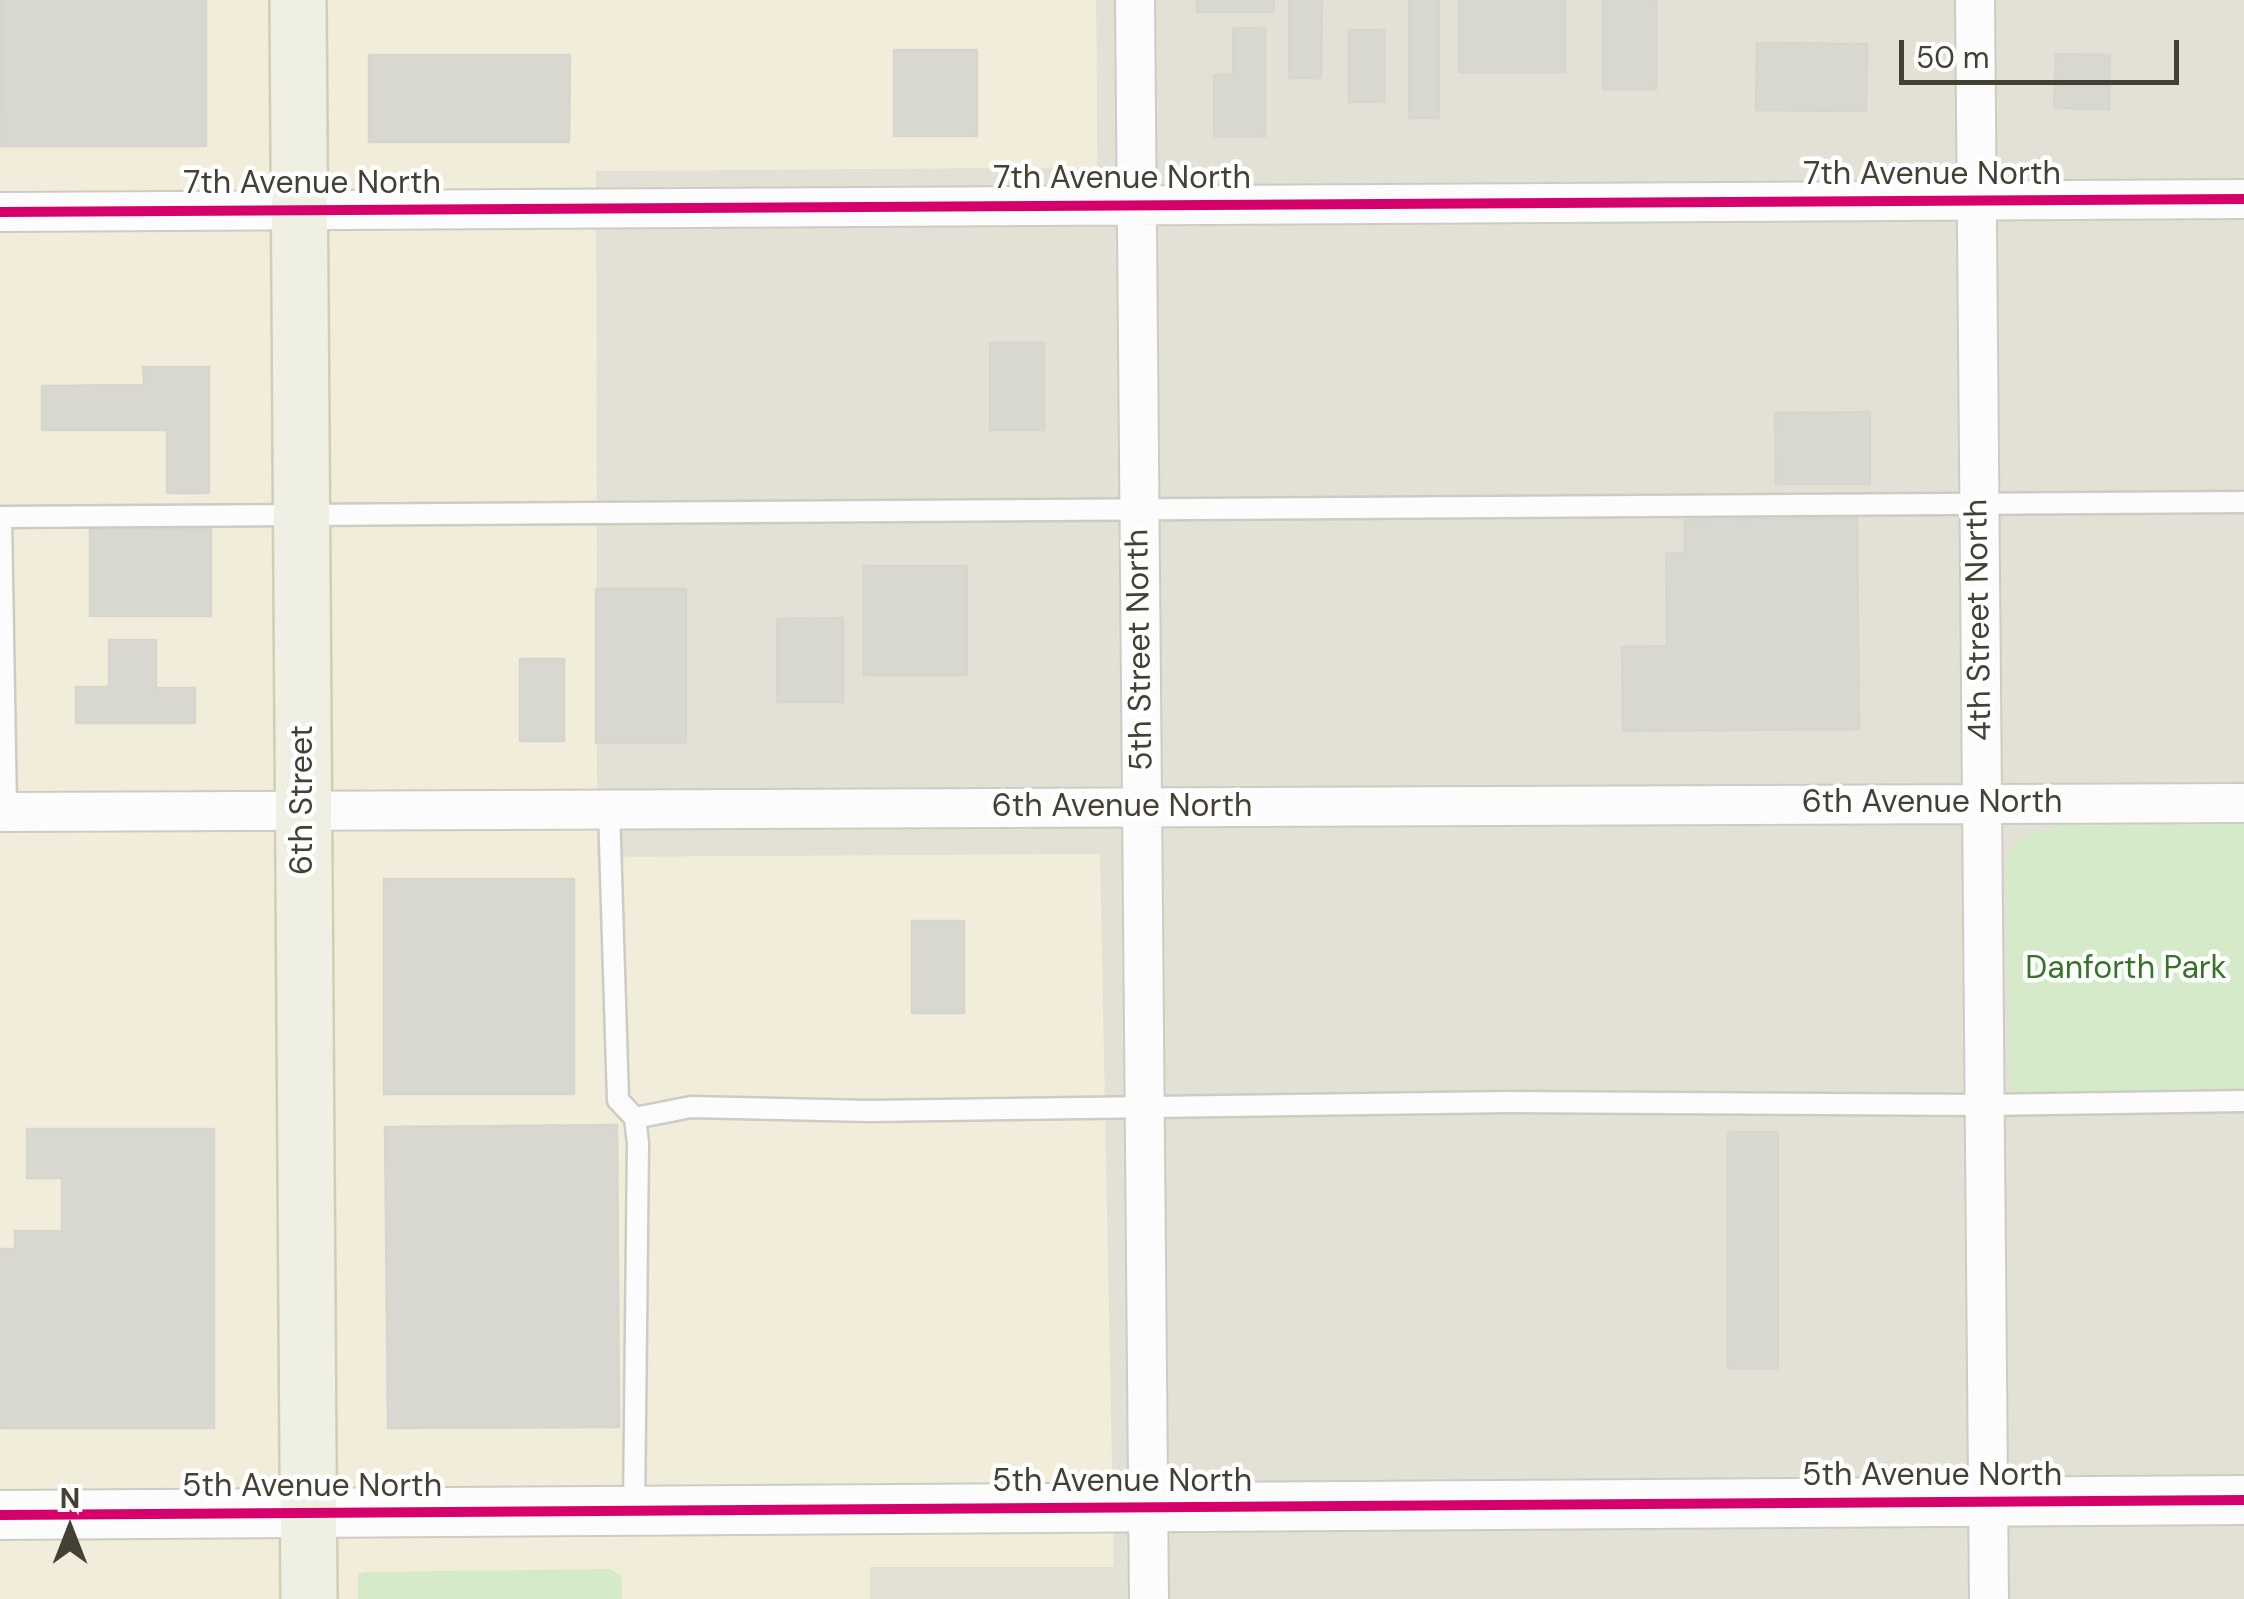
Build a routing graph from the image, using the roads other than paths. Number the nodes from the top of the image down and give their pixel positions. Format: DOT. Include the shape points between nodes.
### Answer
graph roads {
  1 [pos="298,0"];
  2 [pos="1135,0"];
  3 [pos="1975,0"];
  4 [pos="2244,199"];
  5 [pos="1976,200"];
  6 [pos="1136,205"];
  7 [pos="300,210"];
  8 [pos="0,212"];
  9 [pos="2244,502"];
  10 [pos="1979,504"];
  11 [pos="1139,510"];
  12 [pos="302,515"];
  13 [pos="0,517"];
  14 [pos="2244,803"];
  15 [pos="1982,804"];
  16 [pos="1142,808"];
  17 [pos="609,810"];
  18 [pos="304,811"];
  19 [pos="3,812"];
  20 [pos="2244,1101"];
  21 [pos="1985,1105"];
  22 [pos="1145,1107"];
  23 [pos="635,1118"];
  24 [pos="2244,1500"];
  25 [pos="1989,1502"];
  26 [pos="1148,1508"];
  27 [pos="634,1510"];
  28 [pos="308,1513"];
  29 [pos="0,1515"];
  30 [pos="309,1599"];
  31 [pos="1149,1599"];
  32 [pos="1990,1599"];
  1 -- 7 [label="main road, 6th Street"];
  2 -- 6 [label="street, 5th Street North"];
  3 -- 5 [label="street, 4th Street North"];
  4 -- 5 [label="street, 7th Avenue North"];
  5 -- 6 [label="street, 7th Avenue North"];
  5 -- 10 [label="street, 4th Street North"];
  6 -- 7 [label="street, 7th Avenue North"];
  6 -- 11 [label="street, 5th Street North"];
  7 -- 8 [label="street, 7th Avenue North"];
  7 -- 12 [label="main road, 6th Street"];
  9 -- 10 [label="lane"];
  10 -- 11 [label="lane"];
  10 -- 15 [label="street, 4th Street North"];
  11 -- 12 [label="lane"];
  11 -- 16 [label="street, 5th Street North"];
  12 -- 13 [label="lane"];
  12 -- 18 [label="main road, 6th Street"];
  13 -- 19 [label="lane"];
  14 -- 15 [label="street, 6th Avenue North"];
  15 -- 16 [label="street, 6th Avenue North"];
  15 -- 21 [label="street, 4th Street North"];
  16 -- 17 [label="street, 6th Avenue North"];
  16 -- 22 [label="street, 5th Street North"];
  17 -- 18 [label="street, 6th Avenue North"];
  17 -- 23 [label="lane" via="618,1100"];
  18 -- 19 [label="street, 6th Avenue North"];
  18 -- 28 [label="main road, 6th Street"];
  20 -- 21 [label="lane"];
  21 -- 22 [label="lane"];
  21 -- 25 [label="street, 4th Street North"];
  22 -- 23 [label="lane" via="690,1107"];
  22 -- 26 [label="street, 5th Street North"];
  23 -- 27 [label="lane"];
  24 -- 25 [label="street, 5th Avenue North"];
  25 -- 26 [label="street, 5th Avenue North"];
  25 -- 32 [label="street, 4th Street North"];
  26 -- 27 [label="street, 5th Avenue North"];
  26 -- 31 [label="street, 5th Street North"];
  27 -- 28 [label="street, 5th Avenue North"];
  28 -- 29 [label="street, 5th Avenue North"];
  28 -- 30 [label="main road, 6th Street"];
}
